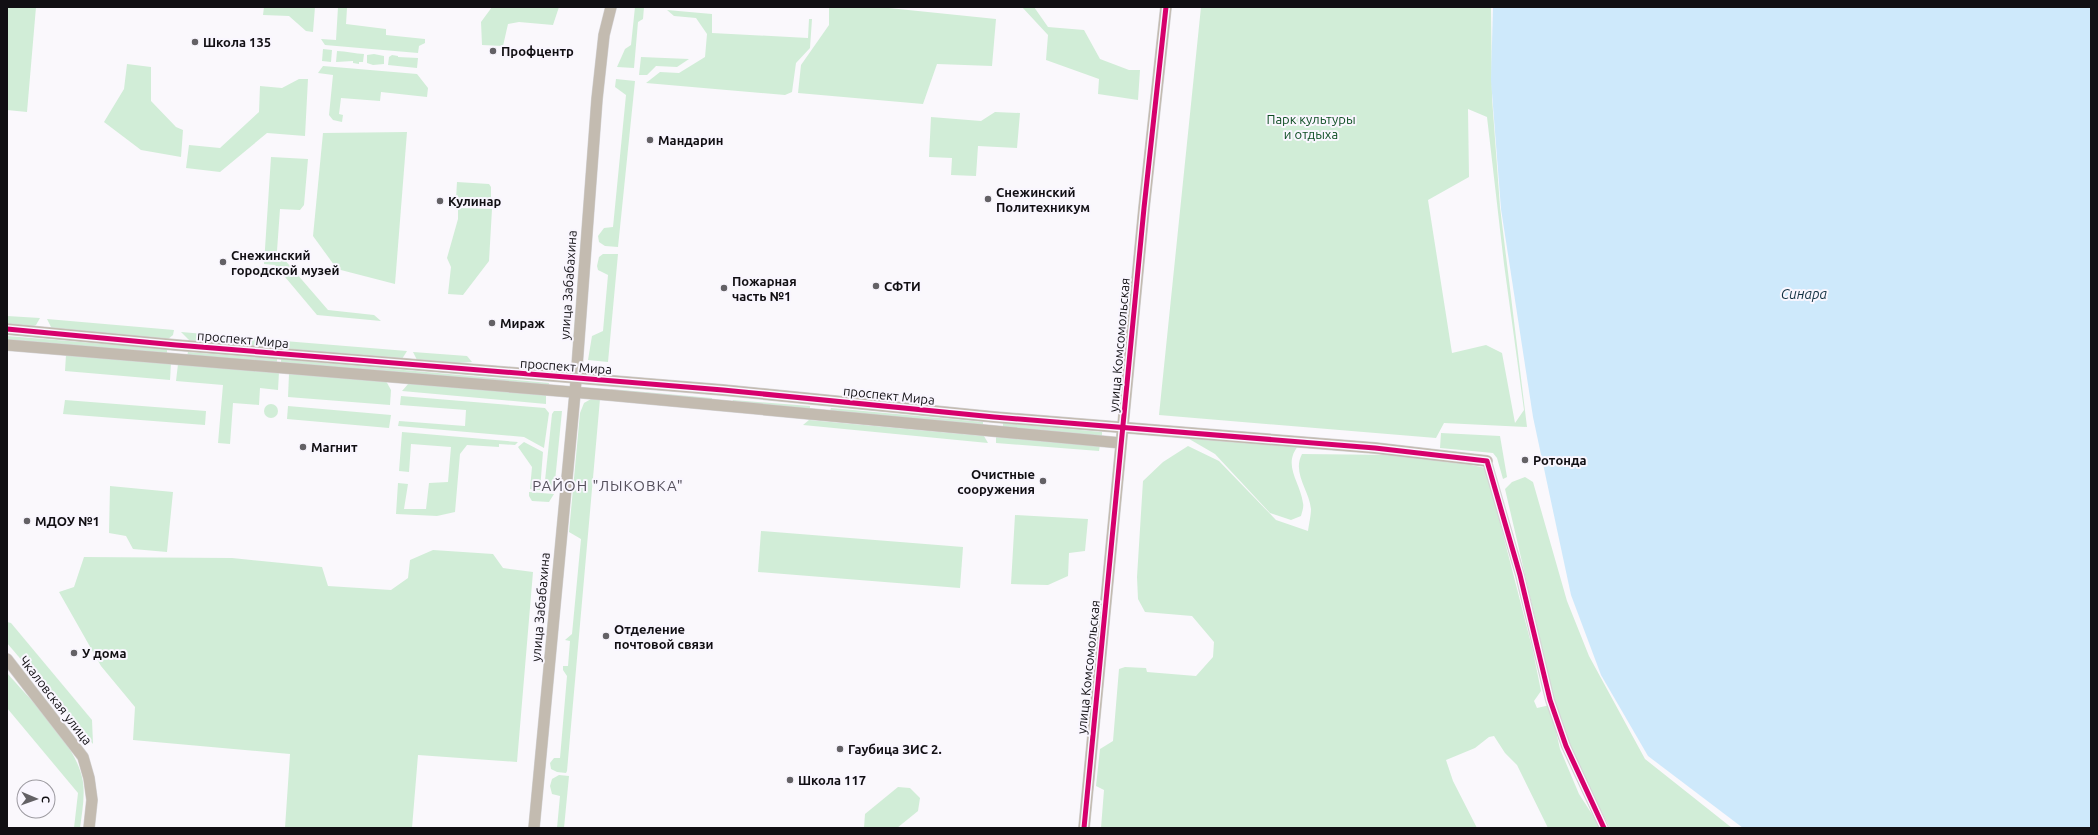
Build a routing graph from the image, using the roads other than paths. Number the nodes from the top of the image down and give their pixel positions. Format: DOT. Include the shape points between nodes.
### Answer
graph roads {
  1 [pos="611,7"];
  2 [pos="1166,7"];
  3 [pos="7,329"];
  4 [pos="7,345"];
  5 [pos="176,345"];
  6 [pos="174,359"];
  7 [pos="576,377"];
  8 [pos="723,390"];
  9 [pos="575,393"];
  10 [pos="824,399"];
  11 [pos="721,405"];
  12 [pos="823,415"];
  13 [pos="994,417"];
  14 [pos="1123,429"];
  15 [pos="993,431"];
  16 [pos="1121,444"];
  17 [pos="1487,461"];
  18 [pos="7,659"];
  19 [pos="89,828"];
  20 [pos="534,828"];
  21 [pos="1084,828"];
  22 [pos="1604,828"];
  1 -- 7 [label="street, улица Забабахина" via="604,35 597,99"];
  2 -- 14 [label="street, улица Комсомольская"];
  3 -- 5 [label="street, проспект Мира"];
  4 -- 6 [label="street, проспект Мира"];
  5 -- 6 [label="street"];
  5 -- 7 [label="street, проспект Мира"];
  6 -- 9 [label="street, проспект Мира"];
  7 -- 8 [label="street, проспект Мира"];
  7 -- 9 [label="street, улица Забабахина"];
  8 -- 10 [label="street, проспект Мира"];
  8 -- 11 [label="street"];
  9 -- 11 [label="street, проспект Мира"];
  9 -- 20 [label="street, улица Забабахина"];
  10 -- 12 [label="street"];
  10 -- 13 [label="street, проспект Мира"];
  11 -- 12 [label="street, проспект Мира"];
  12 -- 15 [label="street, проспект Мира"];
  13 -- 14 [label="street, проспект Мира"];
  13 -- 15 [label="street"];
  14 -- 16 [label="street, улица Комсомольская"];
  14 -- 17 [label="street, проспект Мира" via="1374,448"];
  15 -- 16 [label="street, проспект Мира"];
  16 -- 21 [label="street, улица Комсомольская"];
  17 -- 22 [label="street" via="1520,575 1550,700 1566,746"];
  18 -- 19 [label="street, Чкаловская улица" via="82,757 89,778 92,800"];
}
